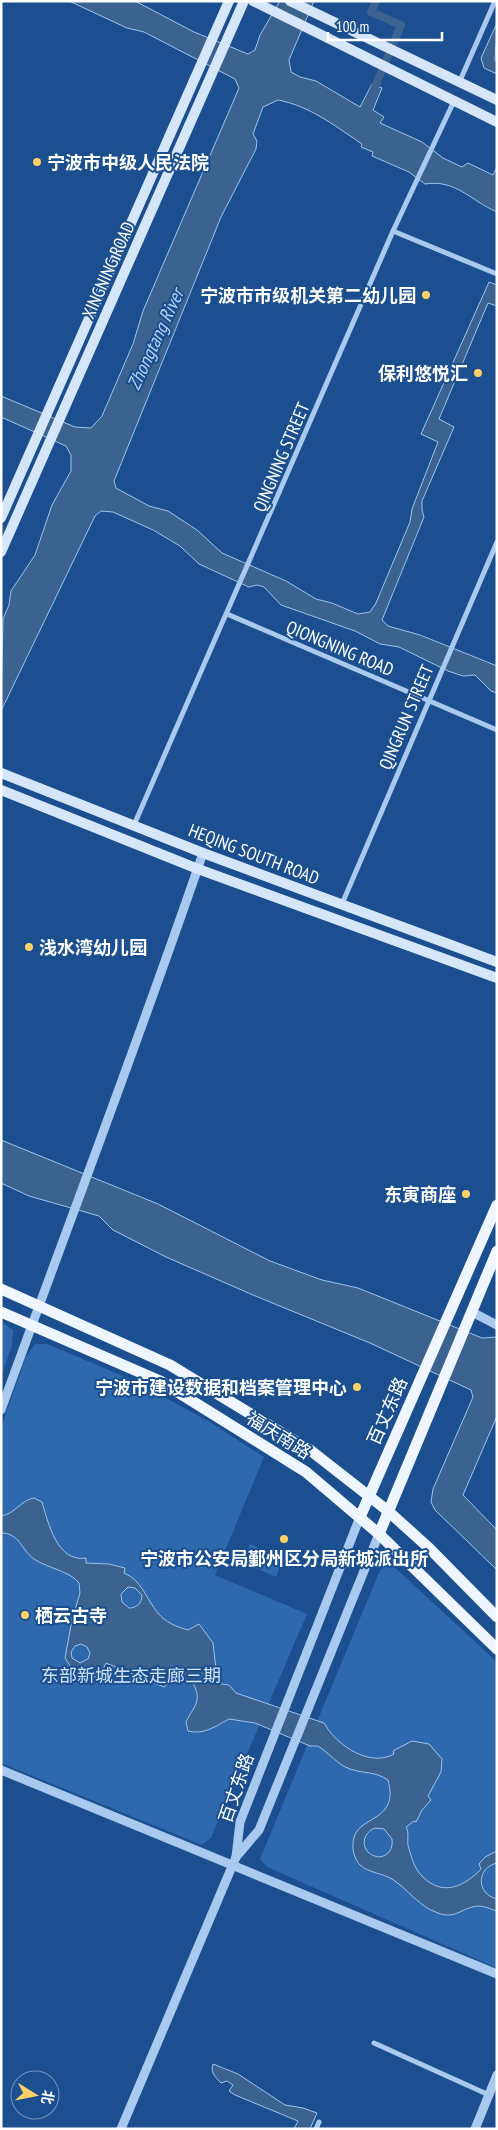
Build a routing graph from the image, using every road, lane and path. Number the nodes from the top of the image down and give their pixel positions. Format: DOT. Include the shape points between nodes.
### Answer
graph roads {
  1 [pos="229,1"];
  2 [pos="244,1"];
  3 [pos="254,1"];
  4 [pos="290,1"];
  5 [pos="495,1"];
  6 [pos="459,83"];
  7 [pos="454,100"];
  8 [pos="497,100"];
  9 [pos="497,122"];
  10 [pos="393,232"];
  11 [pos="497,274"];
  12 [pos="1,518"];
  13 [pos="497,542"];
  14 [pos="1,552"];
  15 [pos="227,614"];
  16 [pos="427,700"];
  17 [pos="497,730"];
  18 [pos="1,773"];
  19 [pos="1,790"];
  20 [pos="134,825"];
  21 [pos="203,853"];
  22 [pos="198,869"];
  23 [pos="341,905"];
  24 [pos="497,962"];
  25 [pos="497,978"];
  26 [pos="497,1205"];
  27 [pos="497,1252"];
  28 [pos="1,1289"];
  29 [pos="39,1306"];
  30 [pos="1,1312"];
  31 [pos="472,1312"];
  32 [pos="497,1325"];
  33 [pos="32,1326"];
  34 [pos="1,1410"];
  35 [pos="369,1496"];
  36 [pos="388,1511"];
  37 [pos="360,1517"];
  38 [pos="379,1534"];
  39 [pos="497,1617"];
  40 [pos="497,1649"];
  41 [pos="1,1770"];
  42 [pos="234,1862"];
  43 [pos="497,1974"];
  44 [pos="374,2043"];
  45 [pos="497,2076"];
  46 [pos="493,2096"];
  47 [pos="318,2122"];
  48 [pos="121,2129"];
  49 [pos="316,2129"];
  50 [pos="475,2129"];
  1 -- 12 [label="main road"];
  2 -- 14 [label="main road, XINGNING ROAD"];
  3 -- 7 [label="main road"];
  4 -- 6 [label="main road"];
  5 -- 6 [label="street"];
  6 -- 8 [label="main road"];
  7 -- 9 [label="main road"];
  7 -- 10 [label="street, QINGNING STREET"];
  10 -- 11 [label="street"];
  10 -- 15 [label="street, QINGNING STREET"];
  13 -- 16 [label="street, QINGRUN STREET"];
  15 -- 16 [label="street, QIONGNING ROAD"];
  15 -- 20 [label="street, QINGNING STREET"];
  16 -- 17 [label="street, QIONGNING ROAD"];
  16 -- 23 [label="street, QINGRUN STREET"];
  18 -- 20 [label="main road, HEQING SOUTH ROAD"];
  19 -- 22 [label="main road, HEQING SOUTH ROAD"];
  20 -- 21 [label="main road, HEQING SOUTH ROAD"];
  21 -- 22 [label="street"];
  21 -- 23 [label="main road, HEQING SOUTH ROAD"];
  22 -- 25 [label="main road, HEQING SOUTH ROAD"];
  22 -- 29 [label="street"];
  23 -- 24 [label="main road, HEQING SOUTH ROAD"];
  26 -- 35 [label="main road, 百丈东路"];
  27 -- 31 [label="main road, 百丈东路"];
  28 -- 29 [label="main road, 福庆南路"];
  29 -- 33 [label="street"];
  29 -- 35 [label="main road, 福庆南路" via="170,1365 310,1450"];
  30 -- 33 [label="main road, 福庆南路"];
  31 -- 32 [label="street"];
  31 -- 36 [label="main road, 百丈东路"];
  33 -- 34 [label="street"];
  33 -- 37 [label="main road, 福庆南路" via="160,1381 306,1472"];
  35 -- 36 [label="main road, 福庆南路"];
  35 -- 37 [label="main road, 百丈东路"];
  36 -- 38 [label="main road, 百丈东路"];
  36 -- 39 [label="main road, 福庆南路"];
  37 -- 38 [label="main road, 福庆南路"];
  37 -- 42 [label="street, 百丈东路" via="240,1822"];
  38 -- 40 [label="main road, 福庆南路"];
  38 -- 42 [label="street, 百丈东路" via="258,1830"];
  41 -- 42 [label="street"];
  42 -- 43 [label="street"];
  42 -- 48 [label="street"];
  44 -- 46 [label="street"];
  45 -- 46 [label="street"];
  46 -- 50 [label="street"];
  47 -- 49 [label="street"];
}
